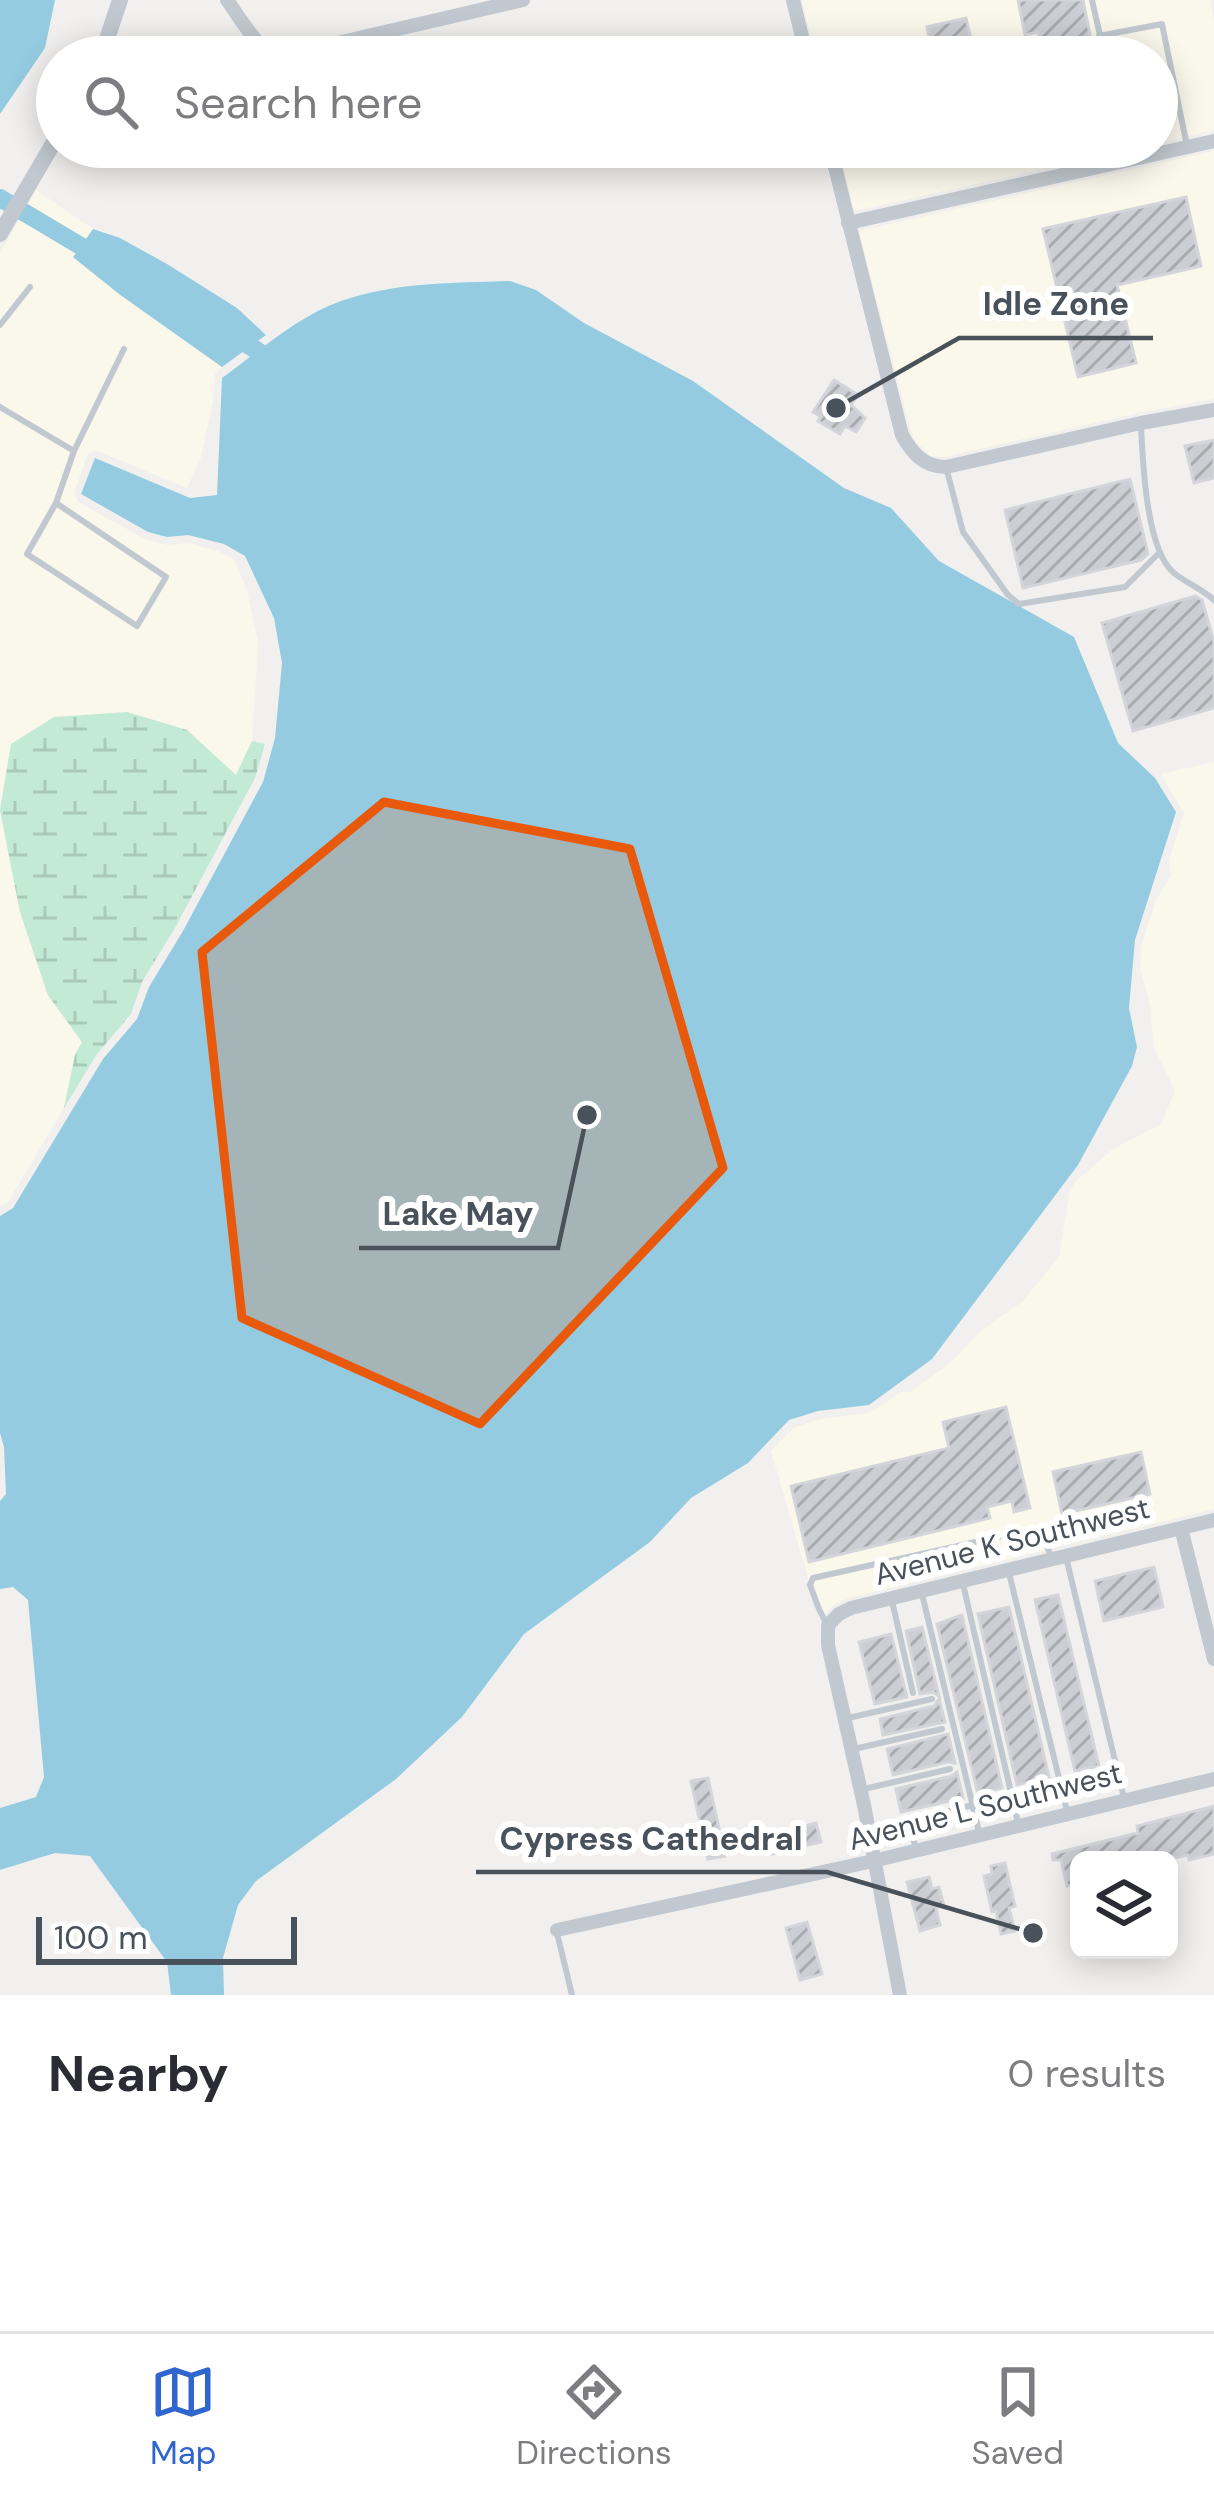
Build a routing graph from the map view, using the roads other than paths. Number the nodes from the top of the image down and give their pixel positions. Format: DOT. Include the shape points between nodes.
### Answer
graph roads {
  1 [pos="120,0"];
  2 [pos="227,0"];
  3 [pos="518,0"];
  4 [pos="793,0"];
  5 [pos="1092,0"];
  6 [pos="108,36"];
  7 [pos="254,36"];
  8 [pos="366,36"];
  9 [pos="802,36"];
  10 [pos="1100,36"];
  11 [pos="1164,36"];
  12 [pos="1178,103"];
  13 [pos="1214,141"];
  14 [pos="1187,147"];
  15 [pos="1178,148"];
  16 [pos="38,168"];
  17 [pos="835,168"];
  18 [pos="1074,168"];
  19 [pos="848,224"];
  20 [pos="2,232"];
  21 [pos="29,287"];
  22 [pos="0,325"];
  23 [pos="124,349"];
  24 [pos="0,407"];
  25 [pos="1214,410"];
  26 [pos="1141,423"];
  27 [pos="74,451"];
  28 [pos="946,467"];
  29 [pos="56,503"];
  30 [pos="1158,554"];
  31 [pos="1214,600"];
  32 [pos="1214,1520"];
  33 [pos="1181,1528"];
  34 [pos="1059,1558"];
  35 [pos="1008,1570"];
  36 [pos="962,1581"];
  37 [pos="922,1591"];
  38 [pos="892,1598"];
  39 [pos="828,1625"];
  40 [pos="1214,1659"];
  41 [pos="914,1693"];
  42 [pos="932,1699"];
  43 [pos="844,1719"];
  44 [pos="942,1729"];
  45 [pos="851,1750"];
  46 [pos="950,1768"];
  47 [pos="1214,1779"];
  48 [pos="860,1790"];
  49 [pos="1124,1800"];
  50 [pos="973,1805"];
  51 [pos="1067,1814"];
  52 [pos="1019,1825"];
  53 [pos="980,1834"];
  54 [pos="916,1850"];
  55 [pos="873,1861"];
  56 [pos="556,1930"];
  57 [pos="572,1995"];
  58 [pos="900,1995"];
  1 -- 6 [label="street"];
  2 -- 7 [label="street"];
  3 -- 8 [label="street"];
  4 -- 9 [label="street"];
  5 -- 10 [label="lane"];
  10 -- 11 [label="lane" via="1162,24"];
  12 -- 14 [label="lane"];
  13 -- 14 [label="street"];
  14 -- 15 [label="street"];
  16 -- 20 [label="street"];
  17 -- 19 [label="street"];
  18 -- 19 [label="street"];
  19 -- 28 [label="street" via="898,422 909,448 932,467"];
  21 -- 22 [label="lane"];
  23 -- 27 [label="lane"];
  24 -- 27 [label="lane"];
  25 -- 26 [label="street"];
  26 -- 28 [label="street"];
  26 -- 30 [label="lane"];
  27 -- 29 [label="lane"];
  28 -- 30 [label="lane" via="963,532 1018,604 1125,587"];
  29 -- 29 [label="lane" via="166,577 137,626 27,554"];
  30 -- 31 [label="lane"];
  32 -- 33 [label="street, Avenue K Southwest"];
  33 -- 34 [label="street, Avenue K Southwest"];
  33 -- 40 [label="street"];
  34 -- 35 [label="street, Avenue K Southwest"];
  34 -- 39 [label="lane" via="1034,1529 813,1578"];
  34 -- 49 [label="lane"];
  35 -- 36 [label="street, Avenue K Southwest"];
  35 -- 51 [label="lane"];
  36 -- 37 [label="street, Avenue K Southwest"];
  36 -- 52 [label="lane"];
  37 -- 38 [label="street, Avenue K Southwest"];
  37 -- 50 [label="lane"];
  38 -- 39 [label="street, Avenue K Southwest" via="851,1608"];
  38 -- 41 [label="lane"];
  39 -- 43 [label="street"];
  42 -- 43 [label="lane"];
  43 -- 45 [label="street"];
  44 -- 45 [label="lane"];
  45 -- 48 [label="street"];
  46 -- 48 [label="lane"];
  47 -- 49 [label="street, Avenue L Southwest"];
  48 -- 55 [label="street"];
  49 -- 51 [label="street, Avenue L Southwest"];
  50 -- 53 [label="lane"];
  50 -- 54 [label="lane" via="915,1820"];
  51 -- 52 [label="street, Avenue L Southwest"];
  52 -- 53 [label="street, Avenue L Southwest"];
  53 -- 54 [label="street, Avenue L Southwest"];
  54 -- 55 [label="street, Avenue L Southwest"];
  55 -- 56 [label="street, Avenue L Southwest"];
  55 -- 58 [label="street"];
  56 -- 57 [label="lane"];
}
